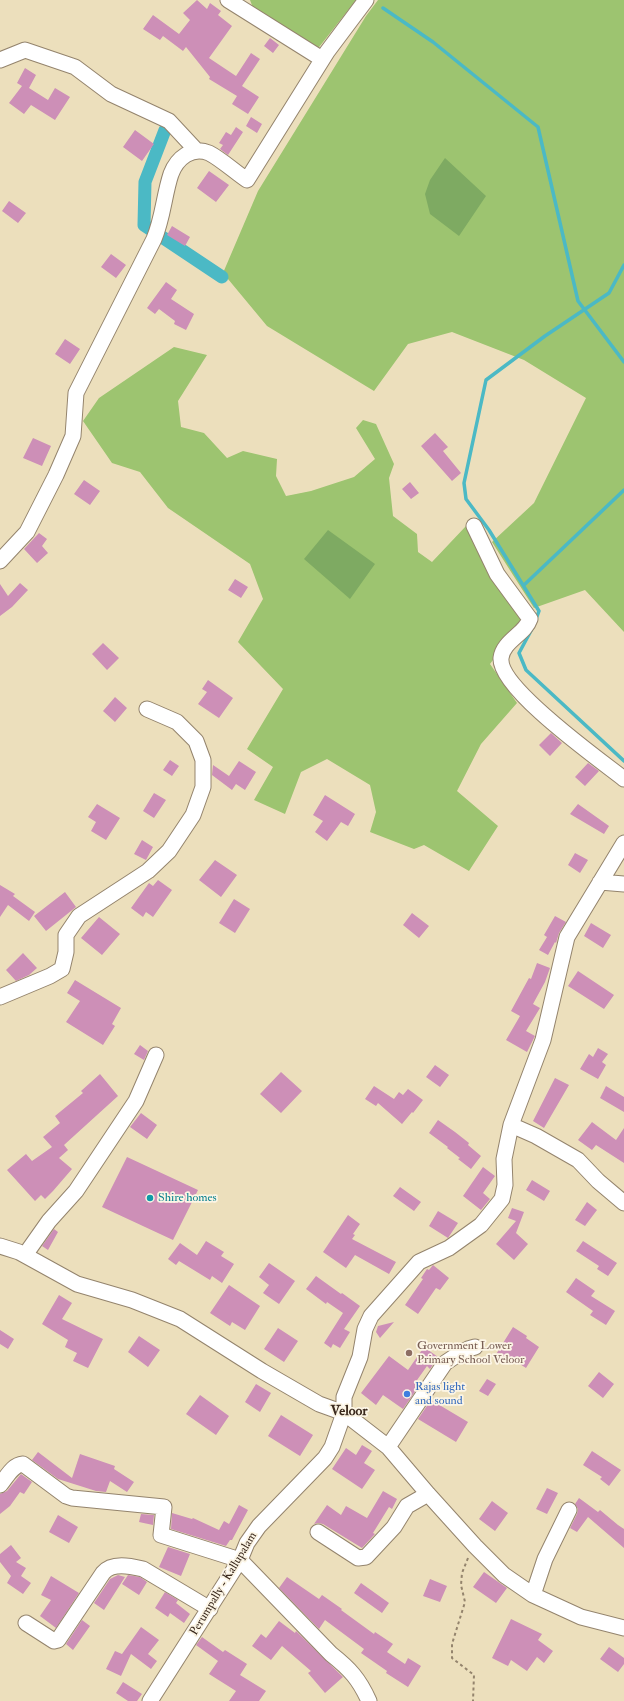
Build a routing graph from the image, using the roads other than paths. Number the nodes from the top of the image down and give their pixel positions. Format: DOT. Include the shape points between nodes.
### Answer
graph roads {
  1 [pos="228,0"];
  2 [pos="366,0"];
  3 [pos="322,59"];
  4 [pos="0,60"];
  5 [pos="196,150"];
  6 [pos="474,526"];
  7 [pos="0,561"];
  8 [pos="147,709"];
  9 [pos="624,779"];
  10 [pos="624,843"];
  11 [pos="600,882"];
  12 [pos="624,884"];
  13 [pos="0,997"];
  14 [pos="156,1054"];
  15 [pos="511,1125"];
  16 [pos="624,1203"];
  17 [pos="0,1246"];
  18 [pos="25,1255"];
  19 [pos="475,1348"];
  20 [pos="344,1413"];
  21 [pos="388,1447"];
  22 [pos="0,1485"];
  23 [pos="428,1494"];
  24 [pos="569,1510"];
  25 [pos="318,1532"];
  26 [pos="240,1560"];
  27 [pos="533,1595"];
  28 [pos="210,1608"];
  29 [pos="26,1623"];
  30 [pos="624,1628"];
  31 [pos="155,1699"];
  32 [pos="369,1701"];
  1 -- 3 [label="street"];
  2 -- 3 [label="street"];
  3 -- 5 [label="street" via="247,180 209,153"];
  4 -- 5 [label="street" via="25,50 75,67 111,94 169,121"];
  5 -- 7 [label="street" via="185,154 172,173 157,233 76,393 73,436 56,475 27,532"];
  6 -- 9 [label="street" via="498,574 530,619 503,653 504,670 538,711"];
  8 -- 13 [label="street" via="177,722 196,741 203,760 203,787 193,815 169,851 148,871 79,916 66,935 62,969"];
  10 -- 11 [label="street, Perumpally - Kallupalam"];
  11 -- 12 [label="street"];
  11 -- 15 [label="street, Perumpally - Kallupalam" via="568,937 543,1040"];
  14 -- 18 [label="street" via="136,1101 76,1191 49,1221"];
  15 -- 16 [label="street" via="578,1160"];
  15 -- 20 [label="street, Perumpally - Kallupalam" via="504,1159 505,1185 502,1199 481,1225 449,1248 418,1262 371,1316 365,1329 360,1357 344,1397"];
  17 -- 18 [label="street"];
  18 -- 20 [label="street" via="77,1284 132,1300 180,1319 319,1404"];
  19 -- 21 [label="street" via="468,1349 445,1363"];
  20 -- 21 [label="street"];
  20 -- 26 [label="street, Perumpally - Kallupalam" via="332,1447 325,1458 260,1526 247,1543"];
  21 -- 23 [label="street"];
  22 -- 26 [label="street" via="13,1468 23,1464 72,1498 164,1507 161,1535"];
  23 -- 25 [label="street" via="407,1506 394,1527 366,1557 358,1558"];
  23 -- 27 [label="street" via="504,1575"];
  24 -- 27 [label="street" via="545,1559"];
  26 -- 28 [label="street, Perumpally - Kallupalam"];
  26 -- 32 [label="street" via="331,1654 346,1666 361,1683"];
  27 -- 30 [label="street" via="581,1617"];
  28 -- 29 [label="street" via="143,1569 112,1566 103,1573 58,1640 49,1639"];
  28 -- 31 [label="street, Perumpally - Kallupalam"];
}
